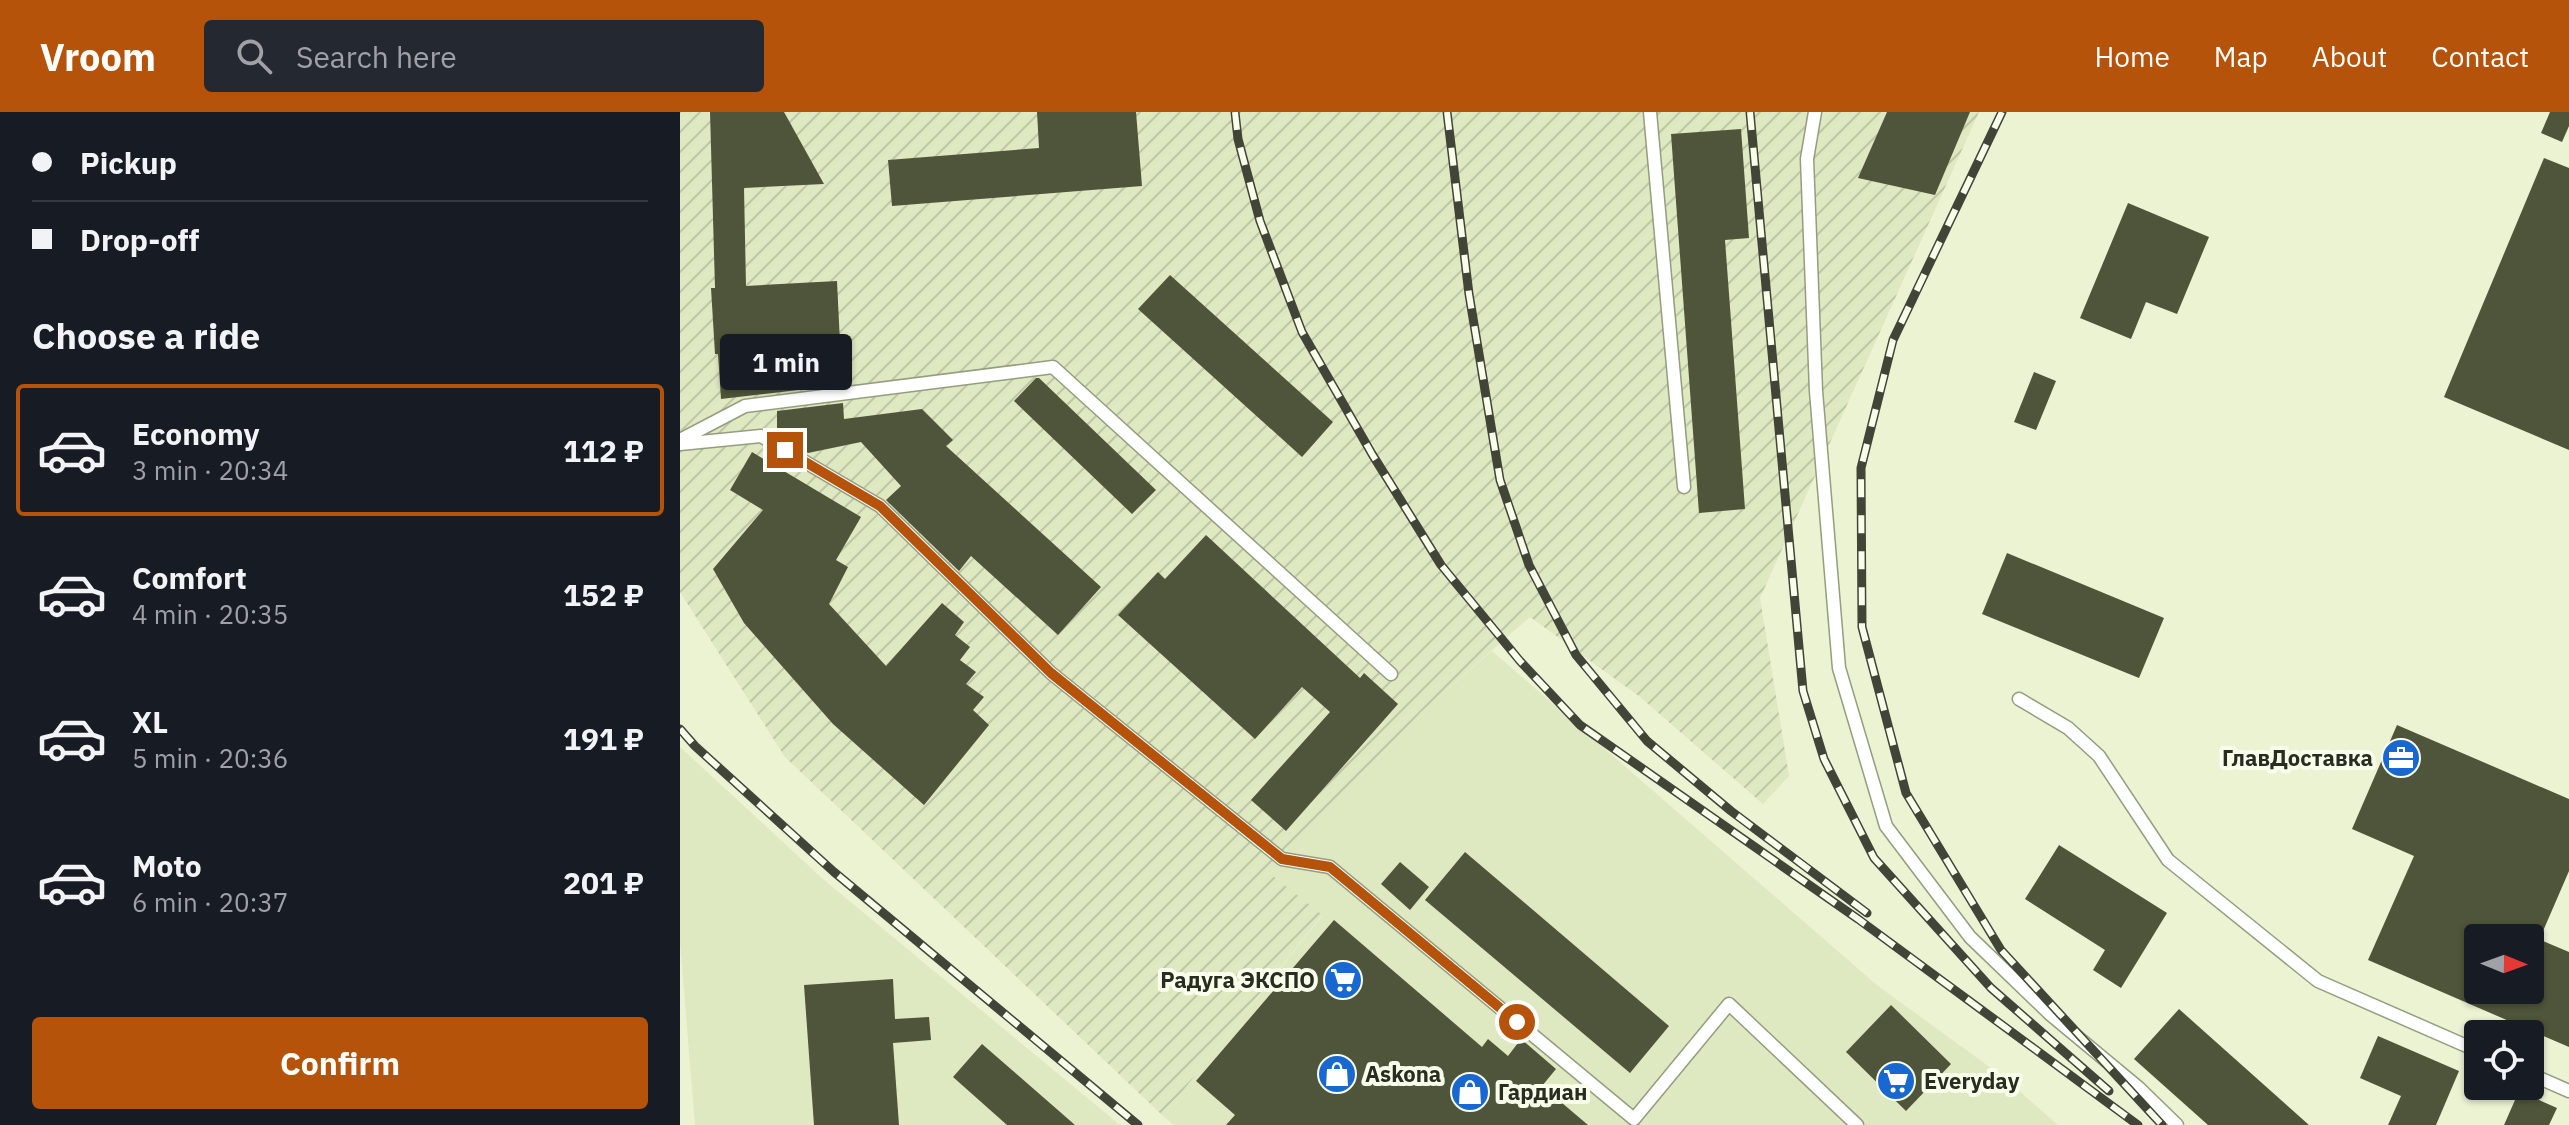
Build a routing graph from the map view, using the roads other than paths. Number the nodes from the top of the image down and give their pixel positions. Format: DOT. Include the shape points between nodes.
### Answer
graph roads {
  1 [pos="1650,112"];
  2 [pos="1815,112"];
  3 [pos="680,442"];
  4 [pos="1684,487"];
  5 [pos="1391,674"];
  6 [pos="2019,699"];
  7 [pos="2464,1045"];
  8 [pos="2544,1080"];
  9 [pos="2569,1091"];
  10 [pos="1857,1125"];
  11 [pos="2177,1125"];
  1 -- 4 [label="lane"];
  2 -- 11 [label="lane" via="1807,159 1816,391 1839,668 1886,826 1970,937"];
  3 -- 5 [label="lane" via="745,406 1053,367"];
  3 -- 10 [label="lane" via="761,436 880,506 1051,673 1282,859 1330,867 1634,1119 1729,1004"];
  6 -- 7 [label="lane" via="2068,728 2099,756 2168,860 2318,981"];
  8 -- 9 [label="lane"];
}
